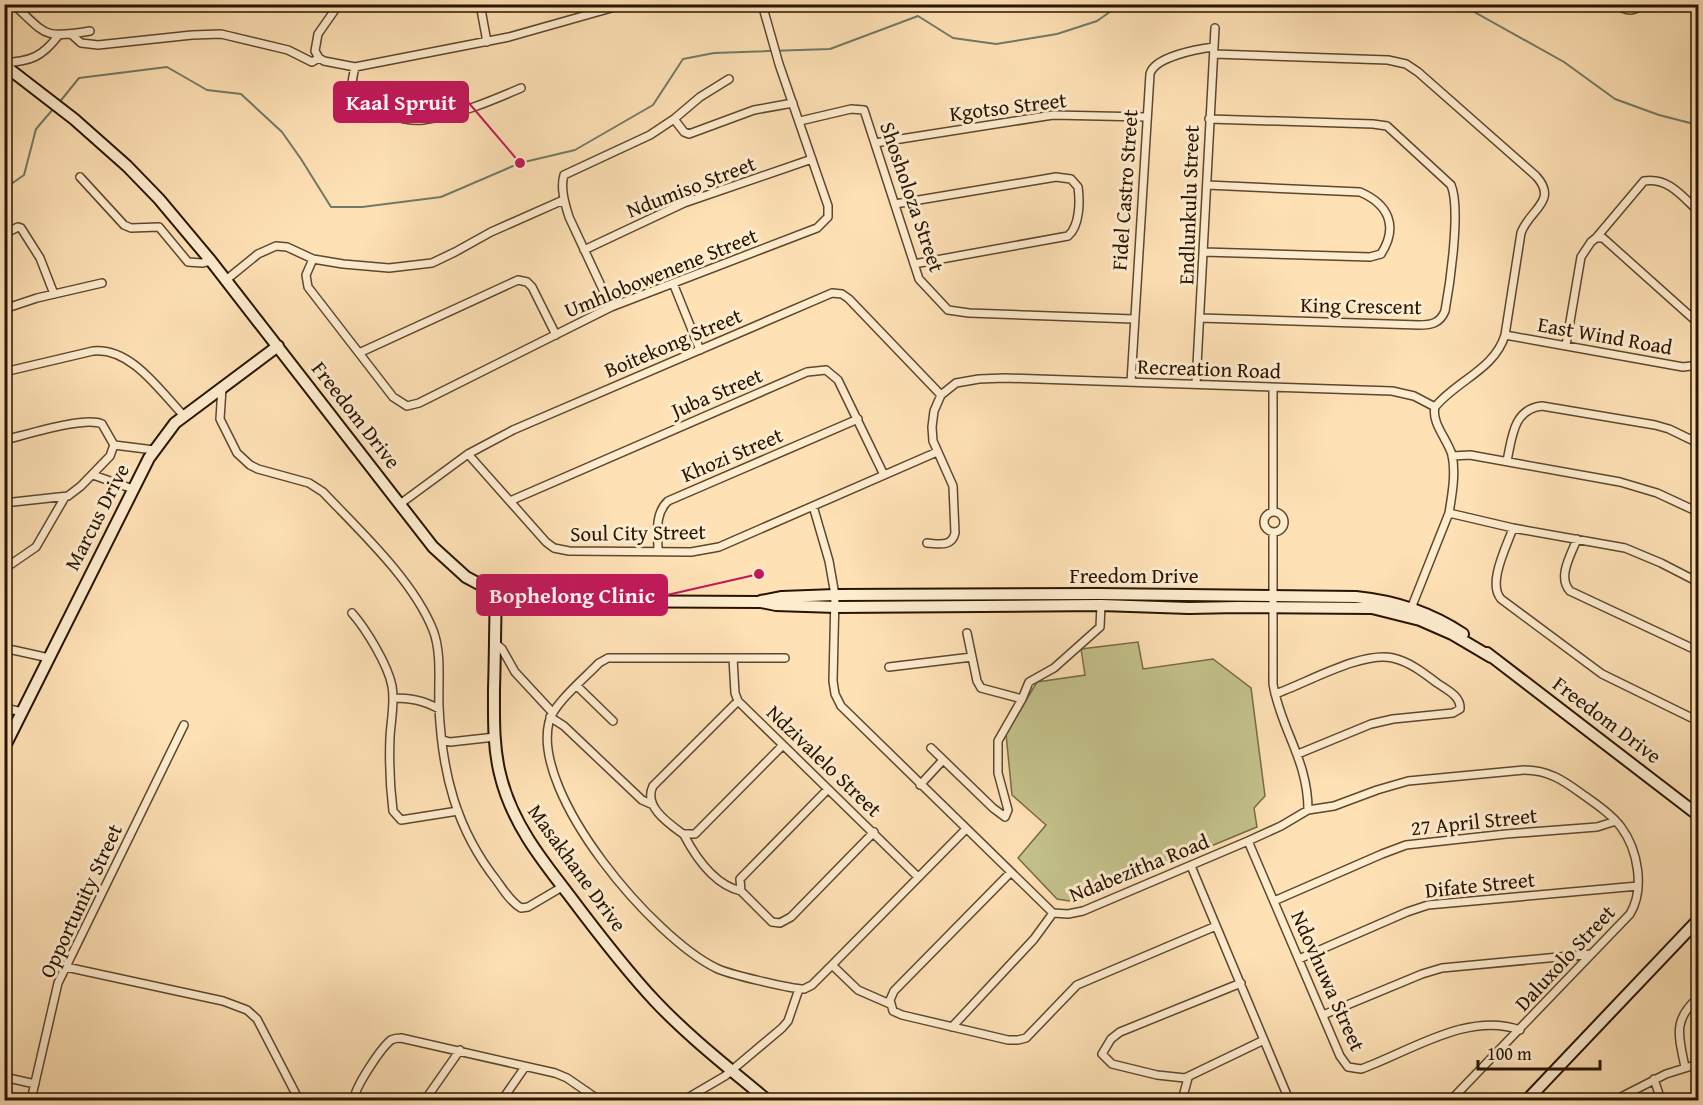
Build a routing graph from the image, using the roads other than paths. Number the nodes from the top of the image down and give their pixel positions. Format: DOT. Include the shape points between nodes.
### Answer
graph roads {
  1 [pos="339,4"];
  2 [pos="480,4"];
  3 [pos="762,4"];
  4 [pos="1617,4"];
  5 [pos="1643,4"];
  6 [pos="14,5"];
  7 [pos="615,7"];
  8 [pos="1215,28"];
  9 [pos="90,31"];
  10 [pos="71,34"];
  11 [pos="58,36"];
  12 [pos="487,42"];
  13 [pos="1214,51"];
  14 [pos="319,58"];
  15 [pos="4,64"];
  16 [pos="355,67"];
  17 [pos="729,79"];
  18 [pos="521,88"];
  19 [pos="793,103"];
  20 [pos="1146,117"];
  21 [pos="674,119"];
  22 [pos="1209,119"];
  23 [pos="800,122"];
  24 [pos="875,143"];
  25 [pos="812,159"];
  26 [pos="80,177"];
  27 [pos="1207,185"];
  28 [pos="565,204"];
  29 [pos="895,204"];
  30 [pos="1698,211"];
  31 [pos="4,234"];
  32 [pos="1596,238"];
  33 [pos="584,249"];
  34 [pos="1203,252"];
  35 [pos="313,259"];
  36 [pos="211,261"];
  37 [pos="914,264"];
  38 [pos="226,280"];
  39 [pos="102,283"];
  40 [pos="673,283"];
  41 [pos="54,294"];
  42 [pos="611,307"];
  43 [pos="4,309"];
  44 [pos="1200,318"];
  45 [pos="1133,319"];
  46 [pos="1698,323"];
  47 [pos="556,335"];
  48 [pos="1505,335"];
  49 [pos="1566,345"];
  50 [pos="278,346"];
  51 [pos="700,350"];
  52 [pos="359,353"];
  53 [pos="1698,365"];
  54 [pos="4,372"];
  55 [pos="1131,382"];
  56 [pos="1196,384"];
  57 [pos="222,387"];
  58 [pos="1273,388"];
  59 [pos="940,395"];
  60 [pos="1435,406"];
  61 [pos="184,416"];
  62 [pos="858,419"];
  63 [pos="4,440"];
  64 [pos="1698,443"];
  65 [pos="114,445"];
  66 [pos="154,450"];
  67 [pos="937,452"];
  68 [pos="468,454"];
  69 [pos="1452,456"];
  70 [pos="1507,461"];
  71 [pos="93,475"];
  72 [pos="884,475"];
  73 [pos="133,489"];
  74 [pos="65,496"];
  75 [pos="510,501"];
  76 [pos="4,503"];
  77 [pos="400,504"];
  78 [pos="813,506"];
  79 [pos="1273,511"];
  80 [pos="1698,512"];
  81 [pos="1449,513"];
  82 [pos="1514,528"];
  83 [pos="1273,532"];
  84 [pos="1576,539"];
  85 [pos="927,543"];
  86 [pos="658,551"];
  87 [pos="4,569"];
  88 [pos="1698,582"];
  89 [pos="496,593"];
  90 [pos="835,595"];
  91 [pos="760,602"];
  92 [pos="1272,602"];
  93 [pos="1101,605"];
  94 [pos="836,607"];
  95 [pos="1410,612"];
  96 [pos="352,613"];
  97 [pos="967,633"];
  98 [pos="495,642"];
  99 [pos="4,648"];
  100 [pos="1698,651"];
  101 [pos="972,657"];
  102 [pos="49,658"];
  103 [pos="734,658"];
  104 [pos="785,658"];
  105 [pos="889,667"];
  106 [pos="577,686"];
  107 [pos="1275,694"];
  108 [pos="393,698"];
  109 [pos="1022,699"];
  110 [pos="738,701"];
  111 [pos="4,708"];
  112 [pos="439,709"];
  113 [pos="23,712"];
  114 [pos="551,715"];
  115 [pos="613,721"];
  116 [pos="1698,721"];
  117 [pos="184,725"];
  118 [pos="495,737"];
  119 [pos="443,740"];
  120 [pos="783,745"];
  121 [pos="4,748"];
  122 [pos="931,748"];
  123 [pos="1298,754"];
  124 [pos="943,760"];
  125 [pos="920,785"];
  126 [pos="828,789"];
  127 [pos="651,804"];
  128 [pos="1308,810"];
  129 [pos="458,811"];
  130 [pos="1698,815"];
  131 [pos="1616,821"];
  132 [pos="966,829"];
  133 [pos="874,832"];
  134 [pos="684,835"];
  135 [pos="1248,841"];
  136 [pos="1191,866"];
  137 [pos="1010,873"];
  138 [pos="918,877"];
  139 [pos="1638,886"];
  140 [pos="562,887"];
  141 [pos="741,891"];
  142 [pos="1274,901"];
  143 [pos="1053,913"];
  144 [pos="1698,921"];
  145 [pos="1216,926"];
  146 [pos="1591,954"];
  147 [pos="1299,958"];
  148 [pos="832,966"];
  149 [pos="66,967"];
  150 [pos="1241,983"];
  151 [pos="799,989"];
  152 [pos="1698,998"];
  153 [pos="890,1004"];
  154 [pos="1323,1016"];
  155 [pos="952,1026"];
  156 [pos="1520,1030"];
  157 [pos="1264,1040"];
  158 [pos="460,1050"];
  159 [pos="1698,1064"];
  160 [pos="525,1067"];
  161 [pos="1685,1067"];
  162 [pos="732,1071"];
  163 [pos="4,1077"];
  164 [pos="1188,1078"];
  165 [pos="1654,1079"];
  166 [pos="35,1084"];
  167 [pos="586,1091"];
  168 [pos="1532,1099"];
  169 [pos="31,1101"];
  170 [pos="299,1101"];
  171 [pos="354,1101"];
  172 [pos="425,1101"];
  173 [pos="502,1101"];
  174 [pos="580,1101"];
  175 [pos="599,1101"];
  176 [pos="684,1101"];
  177 [pos="767,1101"];
  178 [pos="1182,1101"];
  179 [pos="1291,1101"];
  180 [pos="1450,1101"];
  181 [pos="1615,1101"];
  182 [pos="1661,1101"];
  1 -- 14 [label="street" via="316,39"];
  2 -- 12 [label="street"];
  3 -- 19 [label="street, Umhlobowenene Street"];
  4 -- 5 [label="street" via="1628,10"];
  6 -- 11 [label="street" via="45,33"];
  7 -- 12 [label="street"];
  8 -- 13 [label="street, Endlunkulu Street"];
  9 -- 10 [label="street"];
  10 -- 11 [label="street"];
  10 -- 14 [label="street" via="81,43 98,45 221,34 288,50 312,62"];
  11 -- 15 [label="street" via="37,57"];
  12 -- 16 [label="street"];
  13 -- 20 [label="street, Fidel Castro Street" via="1191,51 1154,65"];
  13 -- 22 [label="street, Endlunkulu Street"];
  13 -- 48 [label="street" via="1406,64 1536,176 1546,195 1521,233"];
  14 -- 16 [label="street"];
  15 -- 36 [label="street, Freedom Drive" via="139,177"];
  16 -- 18 [label="street" via="352,87 357,99 380,112 416,120 472,107"];
  17 -- 21 [label="street" via="699,97"];
  19 -- 21 [label="street" via="754,110 688,134"];
  19 -- 23 [label="street, Umhlobowenene Street"];
  20 -- 24 [label="street, Kgotso Street" via="1053,115"];
  20 -- 45 [label="street, Fidel Castro Street"];
  21 -- 28 [label="street" via="640,140 566,174 562,180"];
  22 -- 27 [label="street, Endlunkulu Street"];
  22 -- 44 [label="street, King Crescent" via="1387,126 1451,185 1455,214 1445,311 1434,324"];
  23 -- 24 [label="street, Shosholoza Street" via="861,109 867,114"];
  23 -- 25 [label="street, Umhlobowenene Street"];
  24 -- 29 [label="street, Shosholoza Street"];
  25 -- 33 [label="street, Ndumiso Street" via="684,203"];
  25 -- 40 [label="street, Umhlobowenene Street" via="828,210 823,224"];
  26 -- 36 [label="street" via="124,225 159,227 188,261"];
  27 -- 34 [label="street, Endlunkulu Street"];
  27 -- 34 [label="street" via="1360,192 1382,206 1390,226 1381,254 1370,257"];
  28 -- 33 [label="street"];
  28 -- 35 [label="street" via="556,202 530,213 432,262 382,268"];
  29 -- 37 [label="street, Shosholoza Street"];
  29 -- 37 [label="street" via="1056,177 1071,179 1078,187 1076,224 1068,236"];
  30 -- 32 [label="street" via="1666,183 1644,181"];
  31 -- 41 [label="street" via="22,229 40,258"];
  32 -- 46 [label="street" via="1603,238"];
  32 -- 49 [label="street" via="1581,257"];
  33 -- 42 [label="street"];
  34 -- 44 [label="street, Endlunkulu Street"];
  35 -- 38 [label="street" via="287,247 270,248"];
  35 -- 52 [label="street, Umhlobowenene Street" via="306,275 307,284"];
  36 -- 38 [label="street, Freedom Drive"];
  37 -- 45 [label="street, Shosholoza Street" via="921,282 951,311"];
  38 -- 50 [label="street, Freedom Drive"];
  39 -- 41 [label="street"];
  40 -- 42 [label="street, Umhlobowenene Street"];
  40 -- 51 [label="street"];
  41 -- 43 [label="street"];
  42 -- 47 [label="street, Umhlobowenene Street"];
  44 -- 56 [label="street, Endlunkulu Street"];
  45 -- 55 [label="street, Fidel Castro Street"];
  47 -- 52 [label="street, Umhlobowenene Street" via="407,406 393,397"];
  47 -- 52 [label="street" via="532,288 518,280"];
  48 -- 49 [label="street, East Wind Road"];
  48 -- 60 [label="street" via="1491,359"];
  49 -- 53 [label="street, East Wind Road" via="1683,367"];
  50 -- 57 [label="street, Marcus Drive"];
  50 -- 77 [label="street, Freedom Drive"];
  51 -- 59 [label="street, Boitekong Street" via="837,293 849,299"];
  51 -- 68 [label="street, Boitekong Street" via="513,430"];
  54 -- 61 [label="street" via="107,351 135,366"];
  55 -- 56 [label="street, Recreation Road"];
  55 -- 59 [label="street, Recreation Road" via="979,379 956,383"];
  56 -- 58 [label="street, Recreation Road"];
  57 -- 61 [label="street, Marcus Drive"];
  57 -- 112 [label="street" via="220,418 237,453 258,469 309,483 322,492 392,566 422,607 434,632 437,650"];
  58 -- 60 [label="street, Recreation Road" via="1392,391"];
  58 -- 79 [label="street"];
  59 -- 67 [label="street" via="932,427"];
  60 -- 69 [label="street" via="1434,415"];
  61 -- 66 [label="street, Marcus Drive"];
  62 -- 72 [label="street, Juba Street"];
  62 -- 75 [label="street, Juba Street" via="833,374 812,370"];
  62 -- 86 [label="street, Khozi Street" via="668,501 658,516"];
  63 -- 65 [label="street" via="94,421 102,424"];
  64 -- 70 [label="street" via="1655,425 1542,406 1530,409 1517,421"];
  65 -- 66 [label="street"];
  65 -- 71 [label="street"];
  66 -- 73 [label="street, Marcus Drive"];
  67 -- 72 [label="street, Soul City Street"];
  67 -- 85 [label="street" via="953,486 955,533 946,544"];
  68 -- 75 [label="street, Soul City Street"];
  68 -- 77 [label="street, Boitekong Street"];
  69 -- 70 [label="street"];
  69 -- 81 [label="street"];
  70 -- 80 [label="street" via="1641,488"];
  71 -- 73 [label="street"];
  71 -- 74 [label="street"];
  72 -- 78 [label="street, Soul City Street"];
  73 -- 102 [label="street, Marcus Drive"];
  74 -- 76 [label="street"];
  74 -- 87 [label="street" via="36,547"];
  75 -- 86 [label="street, Soul City Street" via="546,542 559,550"];
  77 -- 89 [label="street, Freedom Drive" via="442,557 466,577"];
  78 -- 86 [label="street, Soul City Street" via="713,549"];
  78 -- 90 [label="street, Ndabezitha Road"];
  79 -- 83 [label="street" via="1263,521"];
  79 -- 83 [label="street" via="1281,514 1284,522"];
  81 -- 82 [label="street"];
  81 -- 95 [label="street"];
  82 -- 84 [label="street"];
  82 -- 116 [label="street" via="1495,582 1501,599 1602,675"];
  83 -- 92 [label="street"];
  84 -- 88 [label="street" via="1625,548"];
  84 -- 100 [label="street" via="1564,577 1570,591"];
  89 -- 91 [label="street, Freedom Drive" via="563,601"];
  89 -- 98 [label="street, Masakhane Drive"];
  90 -- 91 [label="street, Freedom Drive"];
  90 -- 92 [label="street, Freedom Drive"];
  90 -- 94 [label="street, Ndabezitha Road"];
  91 -- 94 [label="street, Freedom Drive"];
  92 -- 93 [label="street, Freedom Drive" via="1189,608"];
  92 -- 95 [label="street, Freedom Drive"];
  92 -- 107 [label="street"];
  93 -- 94 [label="street, Freedom Drive"];
  93 -- 109 [label="street" via="1100,627 1064,660 1029,682"];
  94 -- 125 [label="street, Ndabezitha Road" via="833,681 838,700"];
  95 -- 130 [label="street, Freedom Drive" via="1450,625 1479,645"];
  96 -- 108 [label="street" via="389,675"];
  97 -- 101 [label="street"];
  98 -- 114 [label="street"];
  98 -- 118 [label="street, Masakhane Drive"];
  99 -- 102 [label="street"];
  101 -- 105 [label="street"];
  101 -- 109 [label="street" via="981,688"];
  102 -- 113 [label="street, Marcus Drive"];
  103 -- 104 [label="street"];
  103 -- 106 [label="street" via="612,658 599,663"];
  103 -- 110 [label="street, Ndzivalelo Street"];
  106 -- 114 [label="street"];
  106 -- 115 [label="street"];
  107 -- 123 [label="street"];
  107 -- 123 [label="street" via="1363,659 1381,657 1412,665 1455,695 1461,704 1454,713 1371,724"];
  108 -- 112 [label="street" via="413,698"];
  108 -- 129 [label="street" via="393,811 401,820"];
  109 -- 124 [label="street" via="997,744 998,773 1008,813 1005,817"];
  110 -- 120 [label="street, Ndzivalelo Street"];
  110 -- 127 [label="street" via="653,786"];
  111 -- 113 [label="street"];
  112 -- 119 [label="street"];
  113 -- 121 [label="street, Marcus Drive"];
  114 -- 127 [label="street"];
  114 -- 151 [label="street" via="549,753 565,802 589,842 645,912 716,969"];
  117 -- 149 [label="street, Opportunity Street"];
  118 -- 119 [label="street"];
  118 -- 140 [label="street, Masakhane Drive" via="500,775 513,814"];
  119 -- 129 [label="street" via="450,792"];
  120 -- 126 [label="street, Ndzivalelo Street"];
  120 -- 134 [label="street" via="700,830"];
  122 -- 124 [label="street"];
  123 -- 128 [label="street" via="1307,785"];
  124 -- 125 [label="street"];
  125 -- 132 [label="street, Ndabezitha Road"];
  126 -- 133 [label="street, Ndzivalelo Street"];
  126 -- 141 [label="street" via="746,870 739,882"];
  127 -- 134 [label="street"];
  128 -- 131 [label="street, Daluxolo Street" via="1334,806 1408,781 1533,770 1558,777"];
  128 -- 135 [label="street, Ndabezitha Road"];
  129 -- 140 [label="street" via="472,847 518,906 528,907"];
  131 -- 139 [label="street, Daluxolo Street" via="1631,845"];
  131 -- 142 [label="street, 27 April Street" via="1597,827 1406,845"];
  132 -- 137 [label="street, Ndabezitha Road"];
  132 -- 138 [label="street"];
  133 -- 138 [label="street, Ndzivalelo Street"];
  133 -- 141 [label="street" via="783,922 772,922"];
  134 -- 141 [label="street" via="694,854 725,885"];
  135 -- 136 [label="street, Ndabezitha Road"];
  135 -- 142 [label="street, Ndovhuwa Street"];
  136 -- 143 [label="street, Ndabezitha Road" via="1078,913"];
  136 -- 145 [label="street"];
  137 -- 143 [label="street, Ndabezitha Road"];
  137 -- 153 [label="street" via="894,991"];
  138 -- 148 [label="street"];
  139 -- 146 [label="street, Daluxolo Street" via="1636,904 1630,914"];
  139 -- 147 [label="street, Difate Street" via="1428,905"];
  140 -- 162 [label="street, Masakhane Drive" via="654,1000"];
  142 -- 147 [label="street, Ndovhuwa Street"];
  143 -- 155 [label="street" via="1034,939"];
  144 -- 168 [label="street"];
  145 -- 150 [label="street"];
  145 -- 155 [label="street" via="1077,986 1022,1040"];
  146 -- 154 [label="street" via="1442,968"];
  146 -- 156 [label="street, Daluxolo Street"];
  147 -- 154 [label="street, Ndovhuwa Street"];
  148 -- 151 [label="street" via="809,987"];
  148 -- 153 [label="street" via="858,990"];
  149 -- 166 [label="street, Opportunity Street" via="58,984"];
  149 -- 170 [label="street" via="223,1001 247,1010 262,1026"];
  150 -- 157 [label="street"];
  150 -- 164 [label="street" via="1120,1032 1103,1051 1104,1058 1112,1064"];
  151 -- 162 [label="street" via="786,1024"];
  152 -- 161 [label="street" via="1683,1015 1679,1027"];
  153 -- 155 [label="street" via="897,1013"];
  154 -- 156 [label="street, Ndovhuwa Street" via="1342,1061 1356,1070 1446,1033 1484,1026"];
  156 -- 180 [label="street, Daluxolo Street"];
  157 -- 164 [label="street"];
  157 -- 179 [label="street"];
  158 -- 160 [label="street"];
  158 -- 171 [label="street" via="406,1039 392,1040 358,1087"];
  158 -- 172 [label="street"];
  159 -- 161 [label="street"];
  160 -- 167 [label="street" via="562,1076"];
  160 -- 173 [label="street"];
  161 -- 165 [label="street"];
  162 -- 176 [label="street"];
  162 -- 177 [label="street, Masakhane Drive"];
  163 -- 166 [label="street"];
  164 -- 178 [label="street"];
  165 -- 181 [label="street"];
  165 -- 182 [label="street"];
  166 -- 169 [label="street, Opportunity Street"];
  167 -- 174 [label="street"];
  167 -- 175 [label="street"];
}
